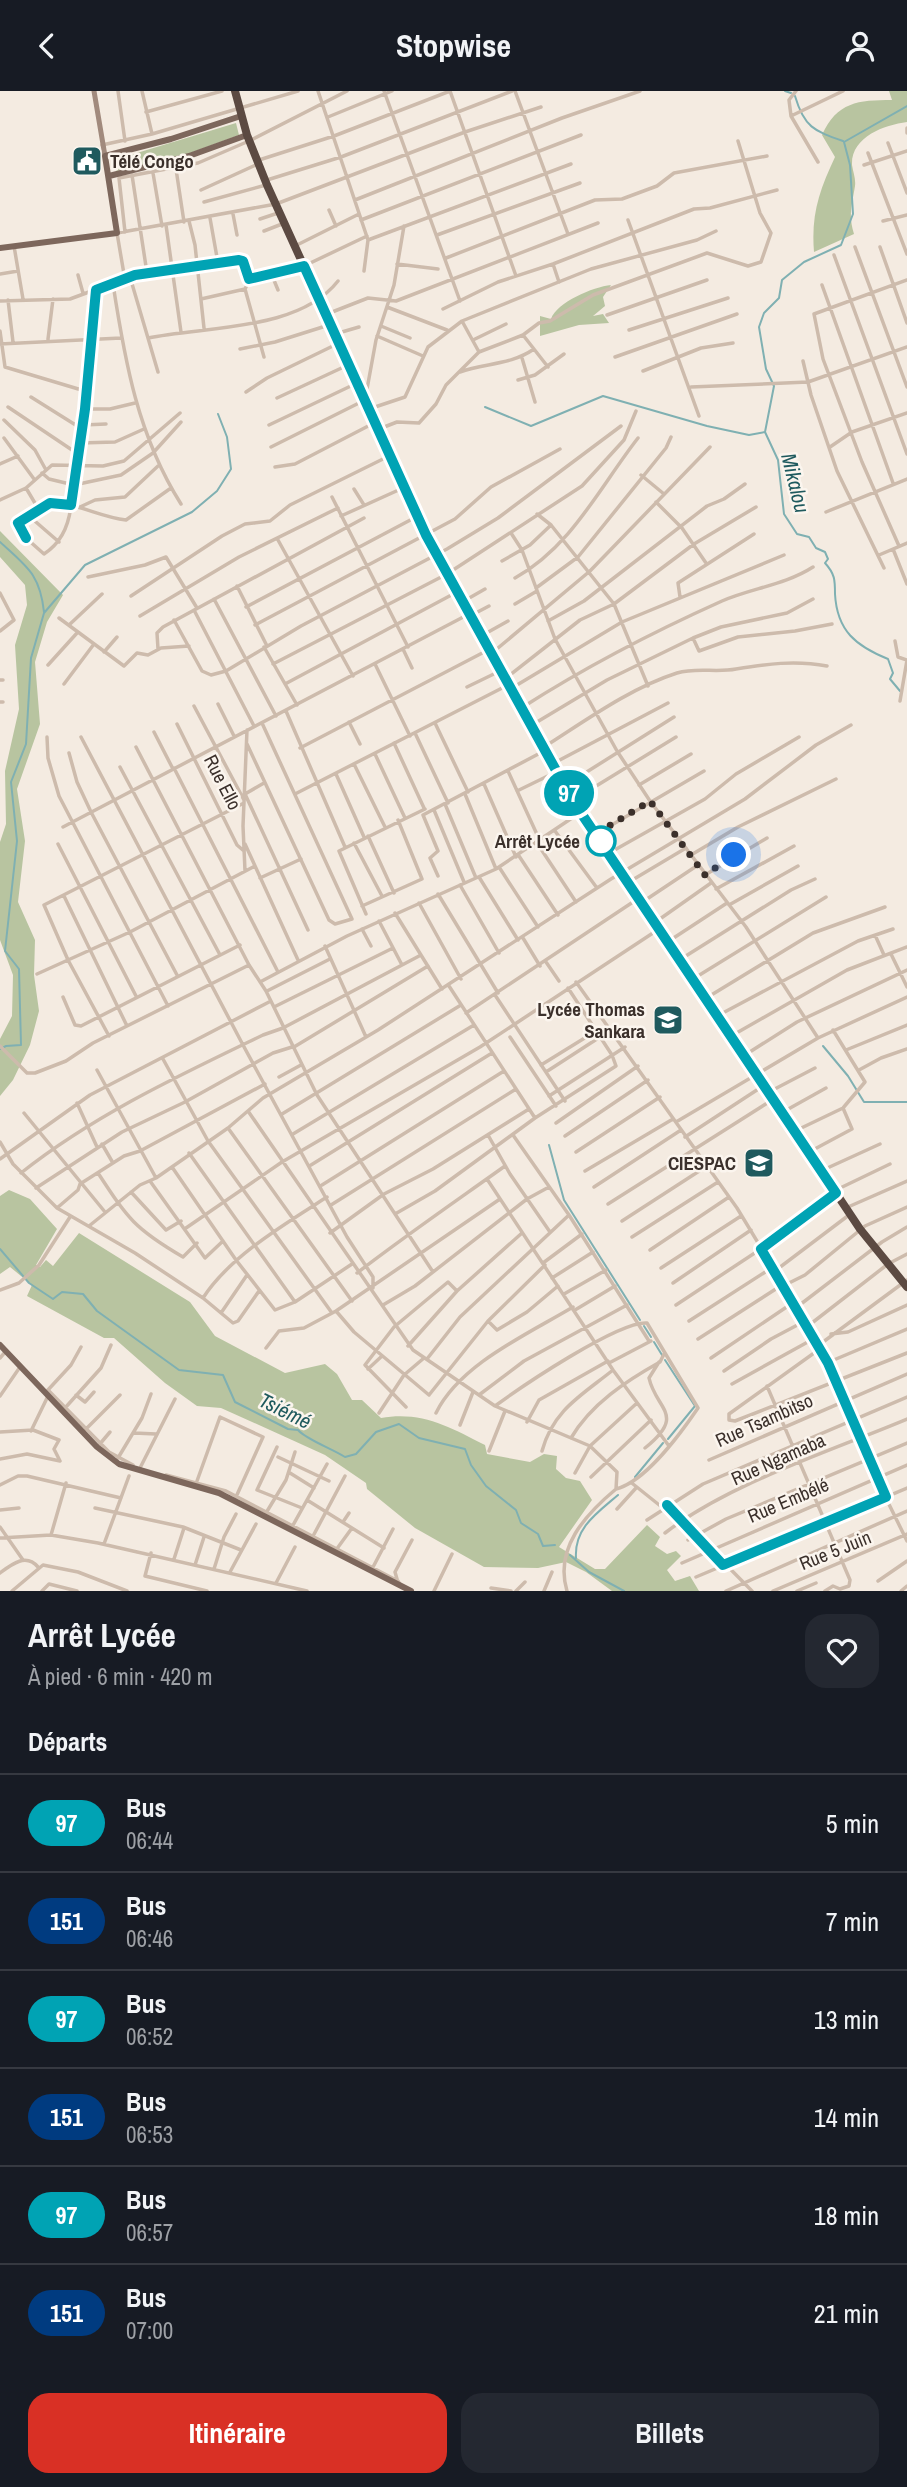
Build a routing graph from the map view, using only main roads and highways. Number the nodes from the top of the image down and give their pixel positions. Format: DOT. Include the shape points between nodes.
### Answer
graph roads {
  1 [pos="235,91"];
  2 [pos="240,113"];
  3 [pos="248,138"];
  4 [pos="109,176"];
  5 [pos="0,248"];
  6 [pos="906,1283"];
  7 [pos="3,1348"];
  8 [pos="411,1591"];
  1 -- 2 [label="highway"];
  2 -- 3 [label="highway"];
  2 -- 4 [label="main road" via="171,139 105,156"];
  3 -- 4 [label="main road"];
  3 -- 6 [label="highway" via="426,535 564,786 860,1229"];
  4 -- 5 [label="main road" via="121,232"];
  7 -- 8 [label="main road" via="99,1446 132,1470 203,1487 265,1514"];
}
